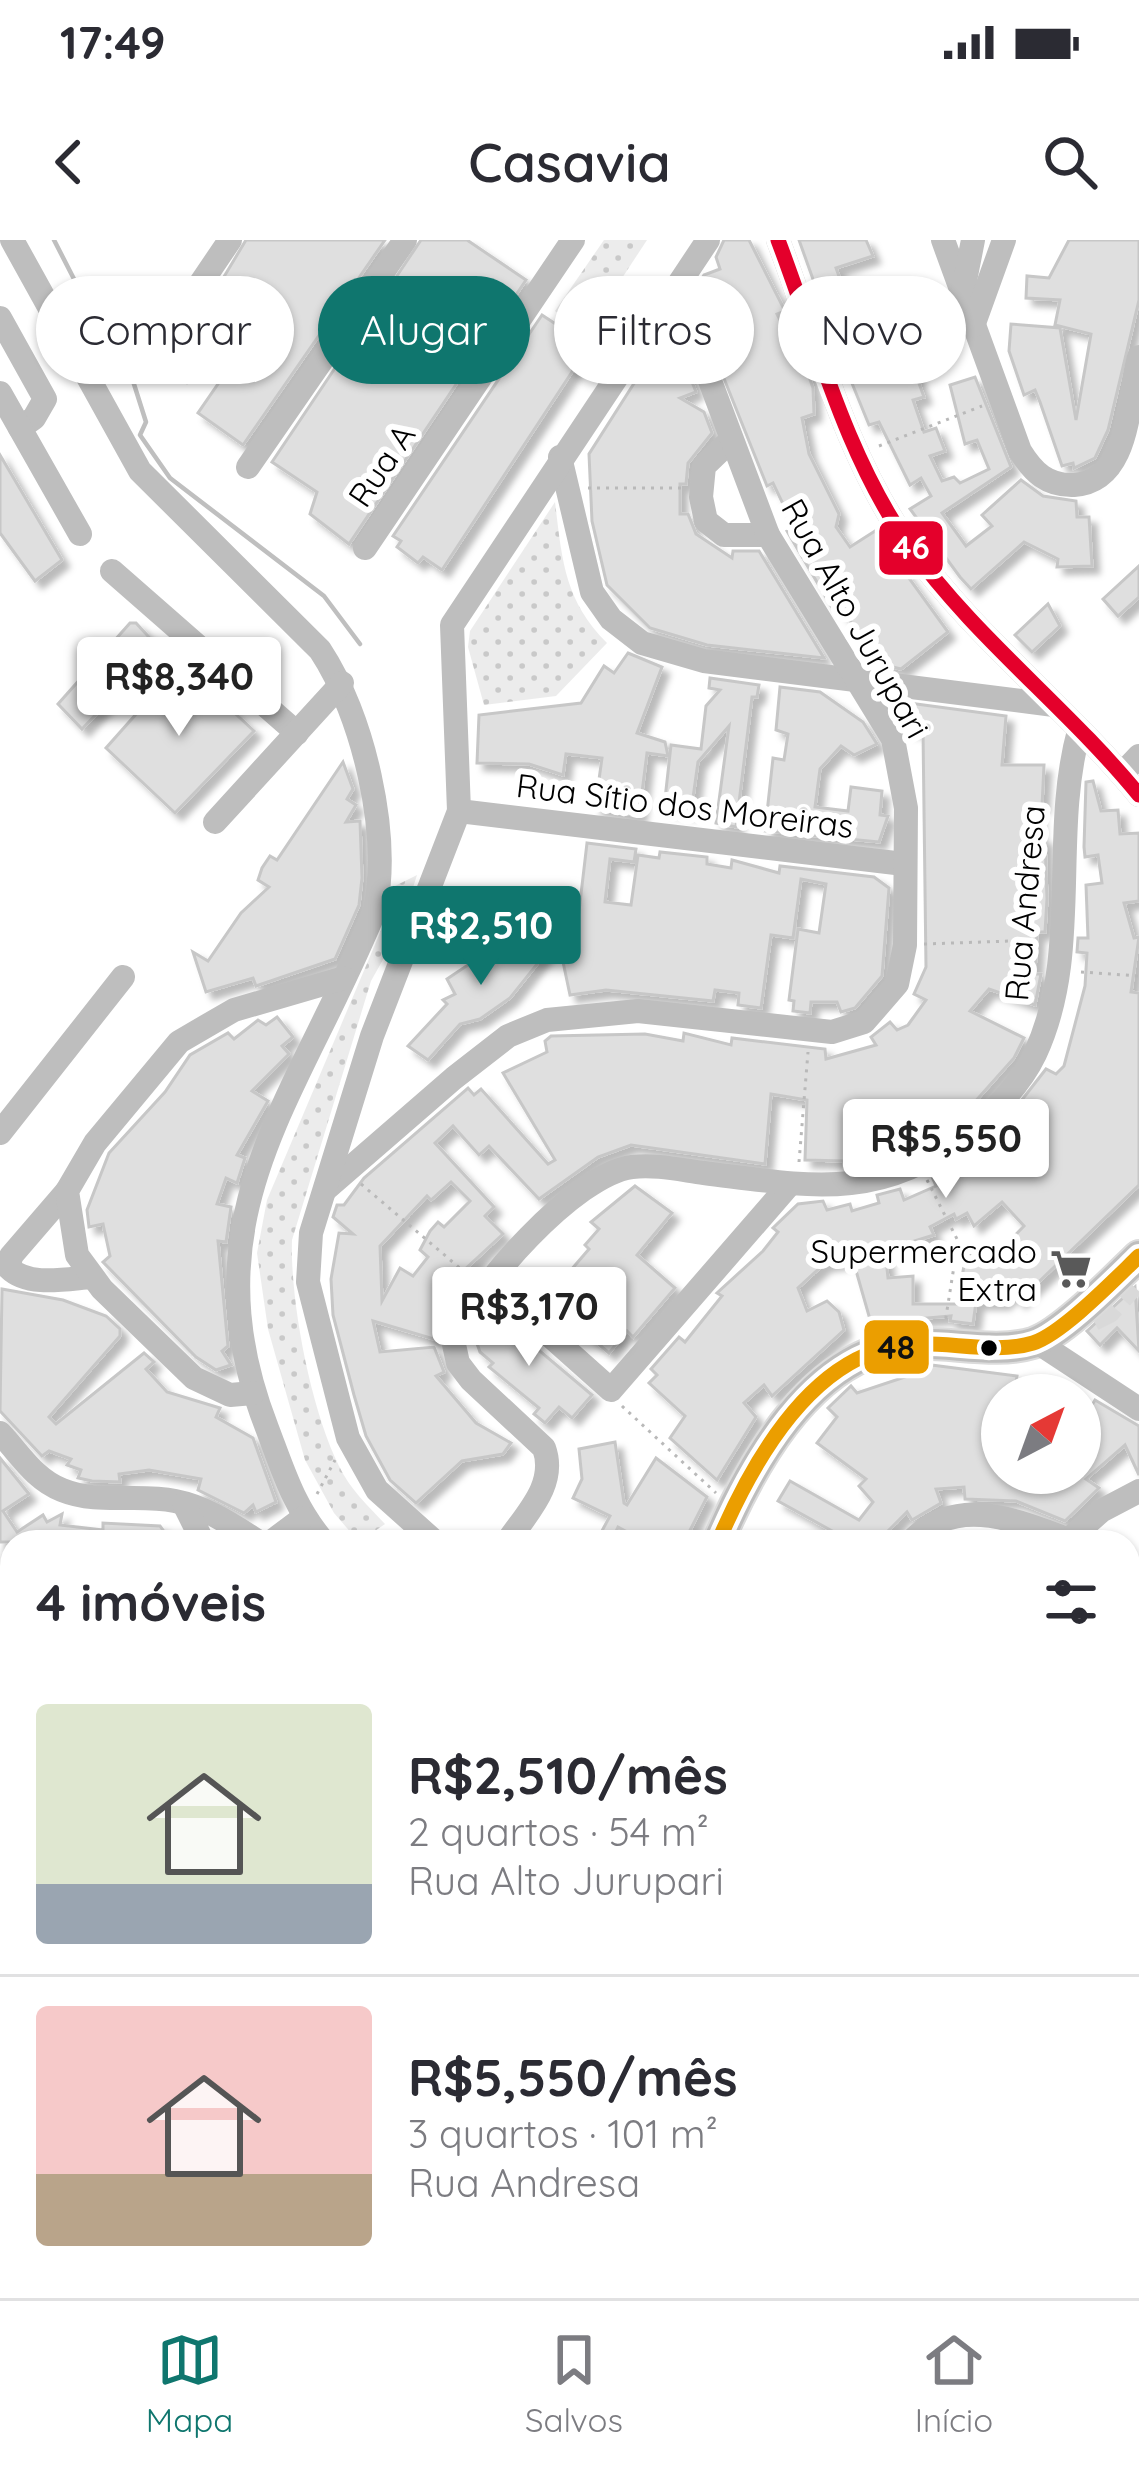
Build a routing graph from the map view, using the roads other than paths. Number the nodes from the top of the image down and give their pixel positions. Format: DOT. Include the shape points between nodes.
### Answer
graph roads {
  1 [pos="12,240"];
  2 [pos="230,240"];
  3 [pos="405,240"];
  4 [pos="573,240"];
  5 [pos="708,240"];
  6 [pos="778,240"];
  7 [pos="943,240"];
  8 [pos="973,240"];
  9 [pos="1004,240"];
  10 [pos="205,276"];
  11 [pos="681,276"];
  12 [pos="956,276"];
  13 [pos="966,276"];
  14 [pos="966,305"];
  15 [pos="0,318"];
  16 [pos="974,326"];
  17 [pos="1139,357"];
  18 [pos="609,384"];
  19 [pos="707,384"];
  20 [pos="0,393"];
  21 [pos="20,428"];
  22 [pos="730,441"];
  23 [pos="560,458"];
  24 [pos="248,467"];
  25 [pos="80,534"];
  26 [pos="768,536"];
  27 [pos="364,548"];
  28 [pos="112,571"];
  29 [pos="861,680"];
  30 [pos="341,683"];
  31 [pos="1054,705"];
  32 [pos="1079,731"];
  33 [pos="297,733"];
  34 [pos="1130,765"];
  35 [pos="1139,795"];
  36 [pos="459,811"];
  37 [pos="215,822"];
  38 [pos="904,864"];
  39 [pos="123,977"];
  40 [pos="344,978"];
  41 [pos="0,1133"];
  42 [pos="793,1185"];
  43 [pos="67,1191"];
  44 [pos="324,1192"];
  45 [pos="1137,1258"];
  46 [pos="91,1276"];
  47 [pos="487,1285"];
  48 [pos="1065,1325"];
  49 [pos="253,1394"];
  50 [pos="1139,1409"];
  51 [pos="0,1433"];
  52 [pos="1139,1491"];
  53 [pos="184,1504"];
  54 [pos="303,1518"];
  55 [pos="197,1530"];
  56 [pos="235,1530"];
  57 [pos="287,1530"];
  58 [pos="314,1530"];
  59 [pos="422,1530"];
  60 [pos="515,1530"];
  61 [pos="723,1530"];
  62 [pos="927,1530"];
  63 [pos="1029,1530"];
  64 [pos="1079,1530"];
  1 -- 30 [label="street" via="140,470 298,623"];
  2 -- 10 [label="street"];
  3 -- 24 [label="street"];
  4 -- 27 [label="street, Rua A"];
  5 -- 11 [label="street"];
  6 -- 31 [label="street" via="861,453 909,546"];
  7 -- 12 [label="street"];
  8 -- 13 [label="street"];
  9 -- 16 [label="street"];
  14 -- 16 [label="street"];
  15 -- 21 [label="street" via="44,399"];
  16 -- 17 [label="street" via="1020,451 1054,484 1096,479 1118,451"];
  18 -- 23 [label="street"];
  19 -- 22 [label="street, Rua Alto Jurupari"];
  20 -- 21 [label="street"];
  21 -- 25 [label="street"];
  22 -- 26 [label="street, Rua Alto Jurupari"];
  22 -- 26 [label="street" via="710,455 700,487 703,512 713,529"];
  23 -- 29 [label="street" via="592,592 630,636 704,661"];
  23 -- 36 [label="street" via="459,610 449,653"];
  26 -- 29 [label="street, Rua Alto Jurupari"];
  28 -- 33 [label="street"];
  29 -- 31 [label="street"];
  29 -- 38 [label="street, Rua Alto Jurupari" via="899,757"];
  30 -- 33 [label="street"];
  30 -- 40 [label="street" via="377,819 382,874"];
  31 -- 32 [label="street"];
  32 -- 34 [label="street"];
  32 -- 42 [label="street, Rua Andresa" via="1067,784 1059,970 1037,1049 1015,1087 919,1164 866,1184"];
  33 -- 37 [label="street"];
  34 -- 35 [label="street"];
  36 -- 38 [label="street, Rua Sítio dos Moreiras"];
  36 -- 44 [label="street" via="372,1036"];
  38 -- 44 [label="street, Rua Alto Jurupari" via="897,984 878,1010 848,1029 810,1032 638,1011 547,1019 508,1036"];
  39 -- 41 [label="street"];
  40 -- 43 [label="street" via="234,1010 179,1042 129,1098"];
  40 -- 49 [label="street" via="244,1209 236,1278"];
  42 -- 47 [label="street, Rua Andresa" via="648,1166 614,1171 564,1207"];
  42 -- 47 [label="street" via="611,1390"];
  43 -- 46 [label="street" via="73,1242"];
  43 -- 46 [label="street" via="9,1268 38,1279"];
  44 -- 59 [label="street" via="308,1282 348,1438 377,1490"];
  45 -- 48 [label="main road" via="1081,1292"];
  46 -- 49 [label="street" via="194,1378 230,1395"];
  47 -- 60 [label="street, Rua Andresa" via="452,1340 458,1363 544,1448 550,1465"];
  48 -- 50 [label="street"];
  48 -- 61 [label="main road" via="871,1350 838,1370 782,1430"];
  49 -- 54 [label="street"];
  51 -- 53 [label="street" via="60,1490"];
  52 -- 64 [label="street"];
  53 -- 55 [label="street"];
  53 -- 56 [label="street"];
  54 -- 57 [label="street"];
  54 -- 58 [label="street"];
  62 -- 63 [label="street" via="975,1514"];
}
